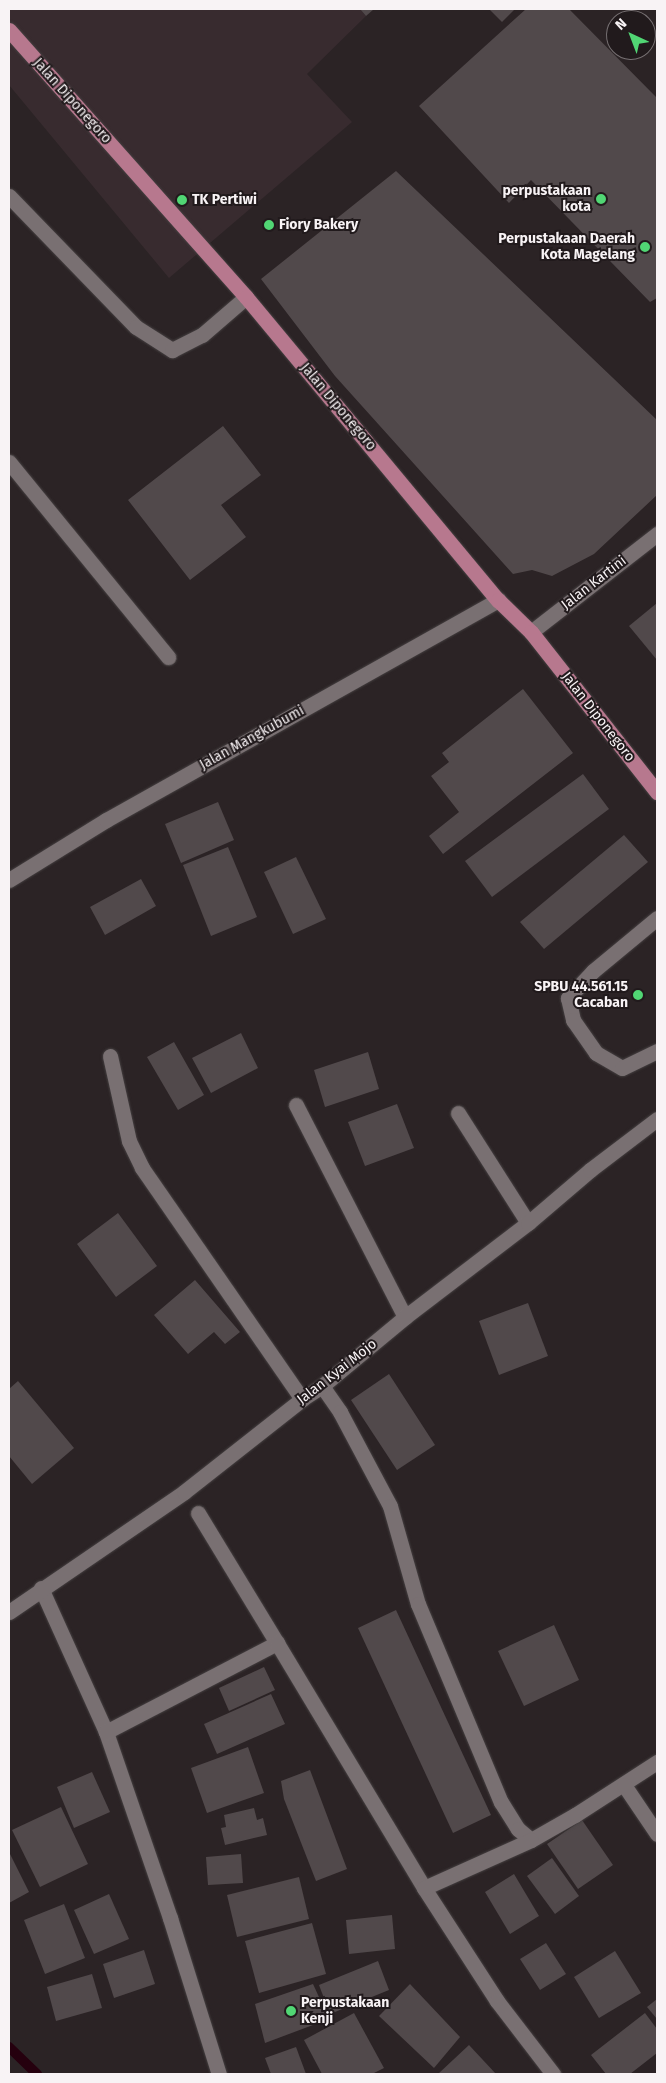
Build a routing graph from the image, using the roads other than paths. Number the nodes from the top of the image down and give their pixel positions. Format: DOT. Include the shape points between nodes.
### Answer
graph roads {
  1 [pos="9,30"];
  2 [pos="9,196"];
  3 [pos="246,297"];
  4 [pos="9,462"];
  5 [pos="657,534"];
  6 [pos="498,600"];
  7 [pos="531,632"];
  8 [pos="168,657"];
  9 [pos="657,792"];
  10 [pos="9,880"];
  11 [pos="657,918"];
  12 [pos="657,1051"];
  13 [pos="110,1056"];
  14 [pos="296,1105"];
  15 [pos="458,1113"];
  16 [pos="657,1119"];
  17 [pos="528,1223"];
  18 [pos="405,1317"];
  19 [pos="322,1386"];
  20 [pos="302,1399"];
  21 [pos="198,1514"];
  22 [pos="41,1588"];
  23 [pos="9,1612"];
  24 [pos="277,1643"];
  25 [pos="106,1732"];
  26 [pos="657,1762"];
  27 [pos="624,1784"];
  28 [pos="657,1834"];
  29 [pos="531,1840"];
  30 [pos="424,1888"];
  31 [pos="219,2074"];
  32 [pos="552,2074"];
  1 -- 3 [label="main road, Jalan Diponegoro"];
  2 -- 3 [label="street" via="136,327 172,350 202,335"];
  3 -- 6 [label="main road, Jalan Diponegoro"];
  4 -- 8 [label="street"];
  5 -- 7 [label="street, Jalan Kartini"];
  6 -- 7 [label="main road, Jalan Diponegoro"];
  6 -- 10 [label="street, Jalan Mangkubumi" via="106,820"];
  7 -- 9 [label="main road, Jalan Diponegoro"];
  11 -- 12 [label="street" via="593,971 568,998 573,1020 596,1053 622,1068"];
  13 -- 20 [label="street" via="129,1142 142,1168"];
  14 -- 18 [label="street"];
  15 -- 17 [label="street"];
  16 -- 17 [label="street, Jalan Kyai Mojo"];
  17 -- 18 [label="street, Jalan Kyai Mojo"];
  18 -- 19 [label="street, Jalan Kyai Mojo"];
  19 -- 20 [label="street, Jalan Kyai Mojo"];
  19 -- 29 [label="street" via="340,1412 390,1506 418,1604 498,1793 518,1829"];
  20 -- 22 [label="street, Jalan Kyai Mojo" via="184,1492"];
  21 -- 24 [label="street"];
  22 -- 23 [label="street, Jalan Kyai Mojo"];
  22 -- 25 [label="street"];
  24 -- 25 [label="street"];
  24 -- 30 [label="street"];
  25 -- 31 [label="street"];
  26 -- 27 [label="street"];
  27 -- 28 [label="street"];
  27 -- 29 [label="street"];
  29 -- 30 [label="street"];
  30 -- 32 [label="street" via="497,2001"];
}
